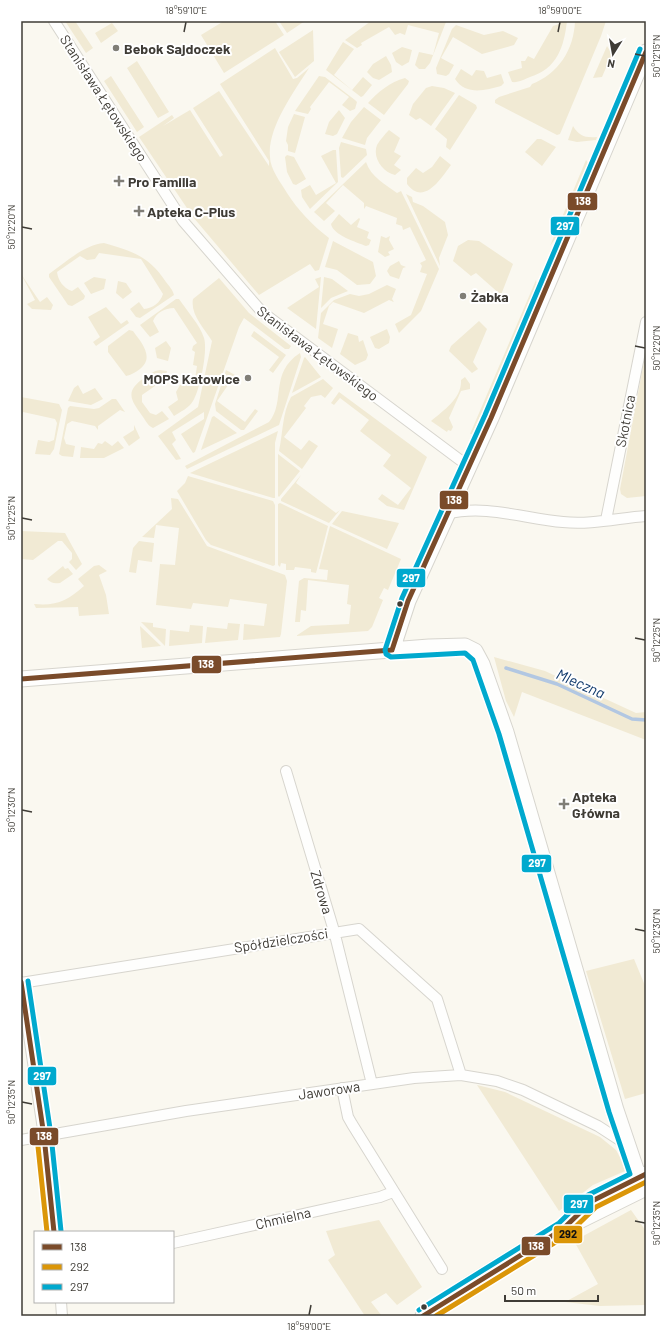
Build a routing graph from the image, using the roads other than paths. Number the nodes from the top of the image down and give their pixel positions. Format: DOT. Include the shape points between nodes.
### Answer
graph roads {
  1 [pos="54,21"];
  2 [pos="646,52"];
  3 [pos="646,322"];
  4 [pos="468,466"];
  5 [pos="447,514"];
  6 [pos="646,516"];
  7 [pos="606,520"];
  8 [pos="392,650"];
  9 [pos="21,679"];
  10 [pos="286,771"];
  11 [pos="334,932"];
  12 [pos="21,982"];
  13 [pos="461,1075"];
  14 [pos="372,1084"];
  15 [pos="342,1088"];
  16 [pos="44,1136"];
  17 [pos="625,1138"];
  18 [pos="21,1140"];
  19 [pos="644,1182"];
  20 [pos="393,1192"];
  21 [pos="54,1231"];
  22 [pos="174,1243"];
  23 [pos="442,1269"];
  24 [pos="61,1303"];
  25 [pos="62,1316"];
  26 [pos="423,1316"];
  1 -- 4 [label="street, Stanisława Łętowskiego" via="183,221 248,298 262,312"];
  2 -- 4 [label="street" via="491,418"];
  3 -- 7 [label="street, Skotnica"];
  4 -- 5 [label="street"];
  5 -- 7 [label="street" via="503,513 582,523"];
  5 -- 8 [label="street" via="408,601"];
  6 -- 7 [label="street"];
  8 -- 9 [label="street"];
  8 -- 17 [label="street" via="458,646 471,647 479,656 506,732"];
  10 -- 11 [label="street, Zdrowa"];
  11 -- 12 [label="street, Spółdzielczości"];
  11 -- 13 [label="street, Spółdzielczości" via="359,929 437,999"];
  11 -- 14 [label="street, Zdrowa"];
  12 -- 16 [label="street"];
  13 -- 14 [label="street, Jaworowa"];
  13 -- 17 [label="street, Jaworowa" via="497,1081 523,1090 618,1138"];
  14 -- 15 [label="street, Jaworowa"];
  15 -- 16 [label="street, Jaworowa" via="136,1118"];
  15 -- 20 [label="street" via="350,1120"];
  16 -- 18 [label="street, Jaworowa"];
  16 -- 21 [label="street"];
  17 -- 19 [label="street"];
  19 -- 26 [label="street"];
  20 -- 22 [label="street, Chmielna"];
  20 -- 23 [label="street"];
  24 -- 25 [label="street"];
}
